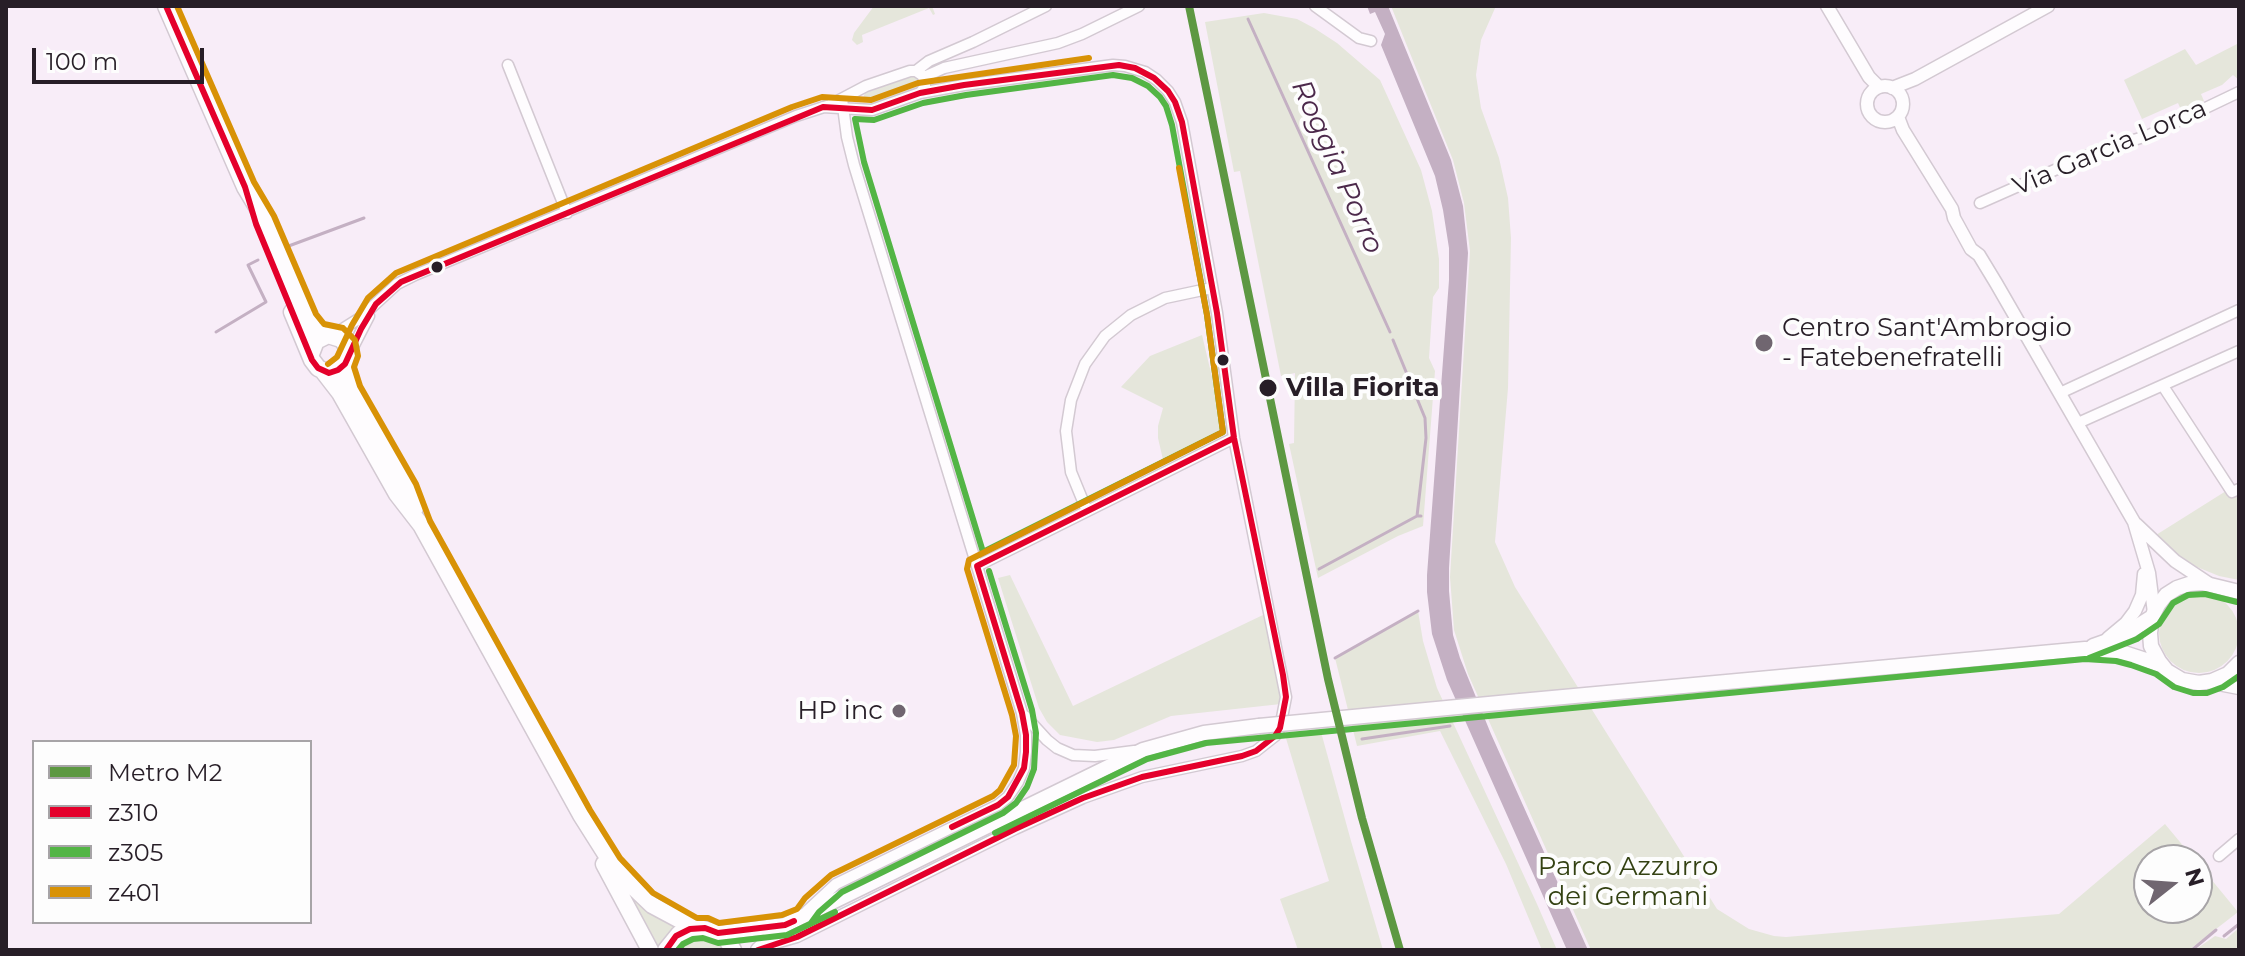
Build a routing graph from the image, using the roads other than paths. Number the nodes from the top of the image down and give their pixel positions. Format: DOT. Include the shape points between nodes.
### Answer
graph roads {
  1 [pos="166,6"];
  2 [pos="1046,6"];
  3 [pos="1139,6"];
  4 [pos="1315,6"];
  5 [pos="1827,6"];
  6 [pos="2048,6"];
  7 [pos="1371,41"];
  8 [pos="508,65"];
  9 [pos="922,77"];
  10 [pos="1915,79"];
  11 [pos="964,85"];
  12 [pos="863,88"];
  13 [pos="1881,89"];
  14 [pos="2239,92"];
  15 [pos="920,93"];
  16 [pos="1902,99"];
  17 [pos="843,103"];
  18 [pos="868,109"];
  19 [pos="1893,119"];
  20 [pos="245,187"];
  21 [pos="1980,203"];
  22 [pos="567,213"];
  23 [pos="1212,288"];
  24 [pos="376,304"];
  25 [pos="2239,310"];
  26 [pos="328,336"];
  27 [pos="2239,351"];
  28 [pos="311,354"];
  29 [pos="346,361"];
  30 [pos="323,371"];
  31 [pos="2163,386"];
  32 [pos="2060,393"];
  33 [pos="2078,423"];
  34 [pos="1234,438"];
  35 [pos="2239,489"];
  36 [pos="1087,511"];
  37 [pos="2134,522"];
  38 [pos="421,525"];
  39 [pos="2140,539"];
  40 [pos="977,566"];
  41 [pos="2216,586"];
  42 [pos="2239,592"];
  43 [pos="2239,603"];
  44 [pos="2153,615"];
  45 [pos="2103,642"];
  46 [pos="2085,649"];
  47 [pos="2239,663"];
  48 [pos="2161,665"];
  49 [pos="2208,682"];
  50 [pos="2239,688"];
  51 [pos="1022,713"];
  52 [pos="1143,750"];
  53 [pos="581,815"];
  54 [pos="2239,839"];
  55 [pos="2219,856"];
  56 [pos="803,917"];
  57 [pos="785,925"];
  58 [pos="695,928"];
  59 [pos="718,933"];
  60 [pos="759,949"];
  61 [pos="650,950"];
  62 [pos="666,950"];
  63 [pos="733,950"];
  1 -- 20 [label="main road"];
  2 -- 9 [label="street" via="929,61"];
  3 -- 9 [label="street" via="1058,43"];
  4 -- 7 [label="street"];
  5 -- 13 [label="street"];
  6 -- 10 [label="street"];
  8 -- 22 [label="street"];
  9 -- 11 [label="street"];
  9 -- 12 [label="street" via="910,71"];
  9 -- 15 [label="street" via="925,87"];
  10 -- 13 [label="street"];
  10 -- 16 [label="street"];
  11 -- 15 [label="street"];
  11 -- 23 [label="street" via="1119,65 1161,83 1182,122"];
  12 -- 17 [label="street"];
  12 -- 18 [label="street" via="858,99"];
  13 -- 16 [label="street" via="1900,93"];
  13 -- 19 [label="street" via="1867,103 1870,114 1878,121"];
  14 -- 21 [label="street, Via Garcia Lorca" via="2147,136 2100,150"];
  15 -- 18 [label="street"];
  16 -- 19 [label="street" via="1902,109"];
  17 -- 18 [label="street"];
  17 -- 22 [label="street" via="782,122"];
  17 -- 40 [label="street" via="854,165"];
  19 -- 32 [label="street"];
  20 -- 26 [label="main road" via="265,220 307,319"];
  20 -- 28 [label="main road"];
  22 -- 24 [label="street" via="415,275"];
  23 -- 34 [label="street"];
  23 -- 36 [label="street" via="1165,298 1131,315 1105,336 1085,364 1066,431 1072,476"];
  24 -- 26 [label="street"];
  24 -- 29 [label="street"];
  25 -- 32 [label="street"];
  26 -- 28 [label="main road" via="314,343"];
  26 -- 29 [label="main road" via="344,343"];
  27 -- 31 [label="street"];
  28 -- 30 [label="main road"];
  29 -- 30 [label="main road" via="335,372"];
  29 -- 38 [label="main road" via="351,390 407,488"];
  30 -- 38 [label="main road"];
  31 -- 33 [label="street"];
  31 -- 35 [label="street" via="2232,492"];
  32 -- 33 [label="street"];
  33 -- 37 [label="street"];
  34 -- 36 [label="street"];
  34 -- 60 [label="street" via="1286,697 1275,736 1242,756 1142,777 1083,798 797,937"];
  36 -- 40 [label="street"];
  37 -- 39 [label="street"];
  37 -- 41 [label="street" via="2179,565"];
  38 -- 53 [label="main road"];
  39 -- 44 [label="street"];
  39 -- 45 [label="street" via="2140,602"];
  40 -- 51 [label="street"];
  41 -- 42 [label="main road"];
  41 -- 43 [label="main road"];
  41 -- 44 [label="main road" via="2193,583 2177,588"];
  44 -- 45 [label="main road"];
  44 -- 48 [label="main road" via="2150,642"];
  45 -- 46 [label="main road"];
  46 -- 48 [label="main road" via="2121,652"];
  46 -- 52 [label="main road, bridge" via="1259,726 1204,733"];
  47 -- 49 [label="main road"];
  48 -- 49 [label="main road" via="2182,680"];
  49 -- 50 [label="street"];
  51 -- 52 [label="street" via="1047,740 1073,755"];
  51 -- 56 [label="street" via="1024,768 1008,797 836,884"];
  52 -- 56 [label="main road"];
  53 -- 58 [label="main road" via="630,884 658,909"];
  53 -- 61 [label="main road"];
  54 -- 55 [label="street"];
  56 -- 57 [label="main road"];
  57 -- 59 [label="main road"];
  57 -- 60 [label="main road"];
  58 -- 59 [label="main road"];
  58 -- 62 [label="main road" via="679,934"];
  59 -- 63 [label="main road"];
}
